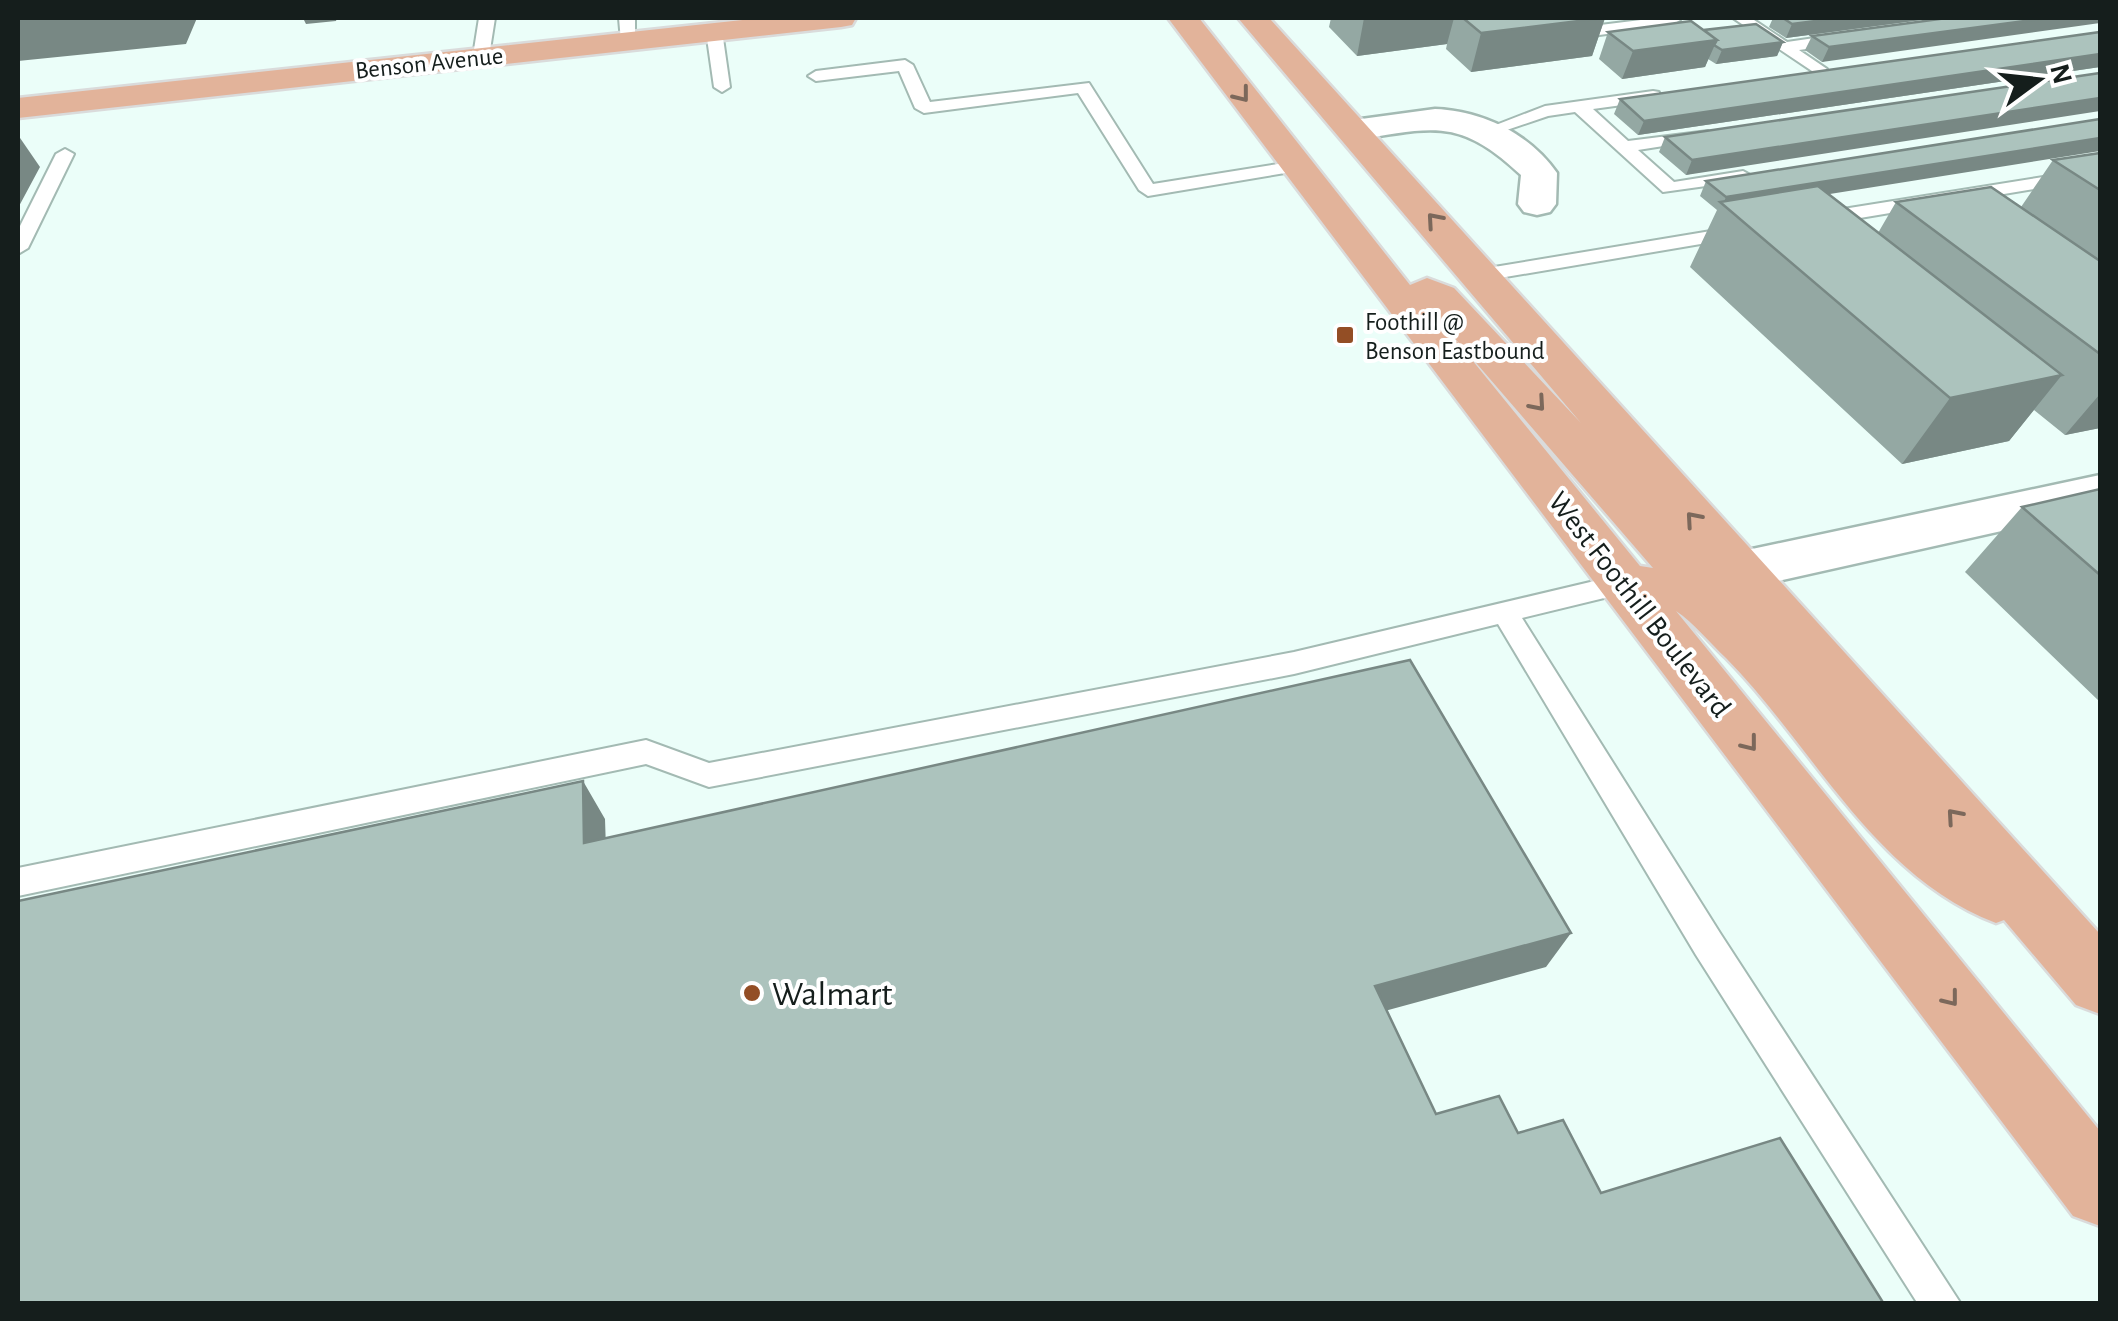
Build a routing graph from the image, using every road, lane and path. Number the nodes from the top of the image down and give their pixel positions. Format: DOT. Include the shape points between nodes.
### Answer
graph roads {
  1 [pos="487,18"];
  2 [pos="841,18"];
  3 [pos="1183,18"];
  4 [pos="1253,18"];
  5 [pos="1668,18"];
  6 [pos="1776,19"];
  7 [pos="1745,20"];
  8 [pos="628,29"];
  9 [pos="1592,31"];
  10 [pos="714,32"];
  11 [pos="1860,36"];
  12 [pos="1784,46"];
  13 [pos="481,56"];
  14 [pos="1839,69"];
  15 [pos="1821,72"];
  16 [pos="1802,74"];
  17 [pos="816,76"];
  18 [pos="722,86"];
  19 [pos="1669,94"];
  20 [pos="1579,106"];
  21 [pos="18,108"];
  22 [pos="1354,130"];
  23 [pos="1492,130"];
  24 [pos="1719,133"];
  25 [pos="1624,147"];
  26 [pos="66,154"];
  27 [pos="1297,166"];
  28 [pos="1768,172"];
  29 [pos="2100,172"];
  30 [pos="1537,204"];
  31 [pos="1800,222"];
  32 [pos="1762,228"];
  33 [pos="18,248"];
  34 [pos="1360,250"];
  35 [pos="1482,275"];
  36 [pos="2079,496"];
  37 [pos="2100,539"];
  38 [pos="1738,572"];
  39 [pos="1624,584"];
  40 [pos="1505,613"];
  41 [pos="18,882"];
  42 [pos="2083,962"];
  43 [pos="2100,1188"];
  44 [pos="1941,1304"];
  1 -- 13 [label="lane"];
  2 -- 10 [label="main road, Benson Avenue"];
  3 -- 27 [label="main road, West Foothill Boulevard, one-way"];
  4 -- 22 [label="main road"];
  5 -- 9 [label="lane"];
  6 -- 7 [label="lane"];
  7 -- 12 [label="lane"];
  8 -- 10 [label="main road, Benson Avenue"];
  8 -- 13 [label="main road, Benson Avenue"];
  10 -- 18 [label="lane"];
  11 -- 12 [label="lane"];
  12 -- 15 [label="lane"];
  13 -- 21 [label="main road, Benson Avenue"];
  14 -- 15 [label="lane"];
  15 -- 16 [label="lane"];
  17 -- 27 [label="lane" via="905,65 924,108 1083,87 1148,190"];
  19 -- 20 [label="lane"];
  20 -- 23 [label="lane"];
  20 -- 25 [label="lane"];
  22 -- 23 [label="street" via="1437,118"];
  35 -- 22 [label="main road, one-way"];
  23 -- 30 [label="street" via="1540,173"];
  24 -- 25 [label="lane"];
  25 -- 28 [label="lane" via="1670,188"];
  26 -- 33 [label="lane"];
  27 -- 34 [label="main road, West Foothill Boulevard"];
  29 -- 31 [label="lane"];
  32 -- 35 [label="lane"];
  34 -- 38 [label="main road, one-way" via="1440,297 1672,556"];
  34 -- 39 [label="main road, West Foothill Boulevard"];
  38 -- 35 [label="main road, one-way"];
  36 -- 37 [label="street"];
  36 -- 38 [label="street"];
  42 -- 38 [label="main road, one-way"];
  39 -- 40 [label="lane"];
  39 -- 42 [label="main road" via="1697,597 1760,658 1915,838"];
  39 -- 43 [label="main road, West Foothill Boulevard, one-way"];
  40 -- 41 [label="lane" via="1294,663 709,775 646,752"];
  40 -- 44 [label="lane"];
}
